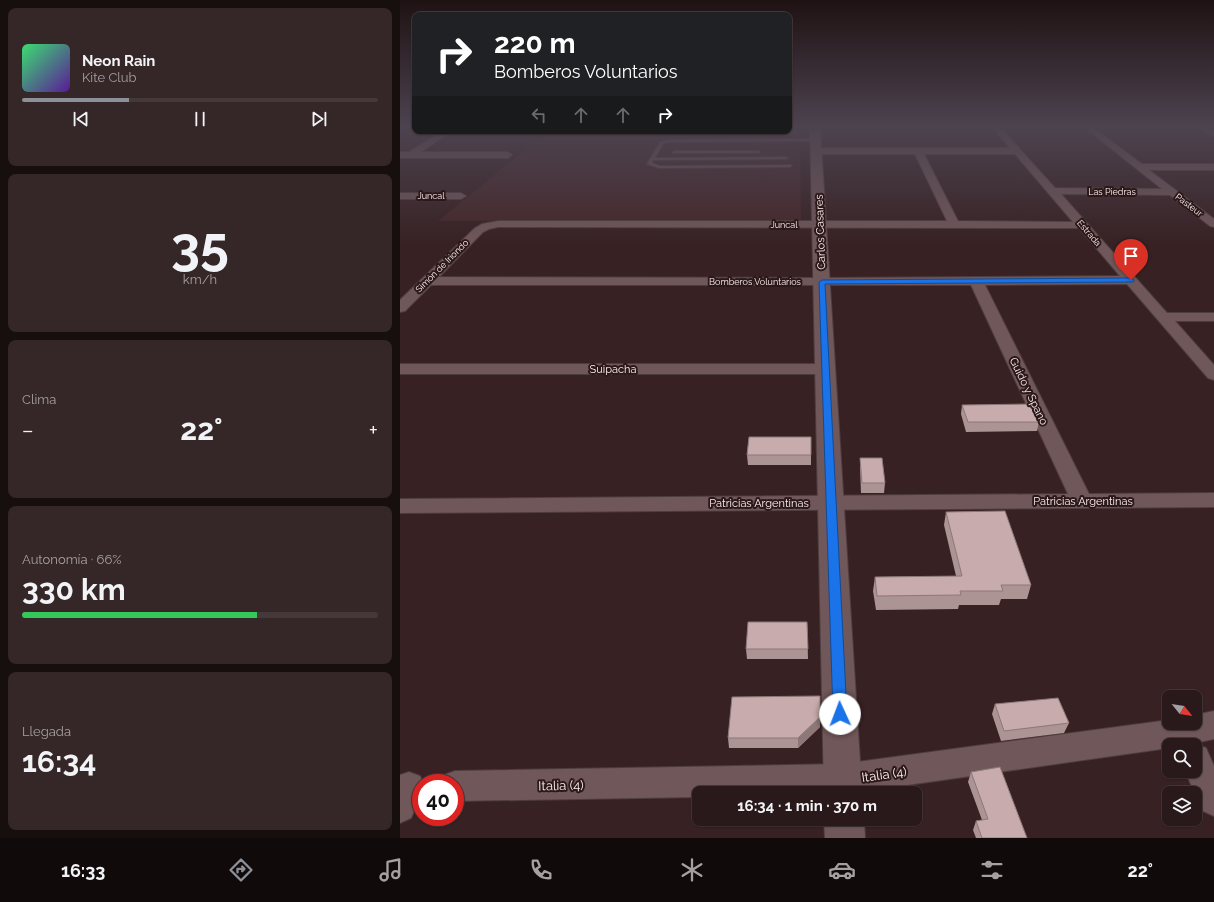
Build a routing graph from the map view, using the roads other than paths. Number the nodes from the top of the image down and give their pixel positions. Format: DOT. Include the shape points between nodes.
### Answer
graph roads {
  1 [pos="817,166"];
  2 [pos="925,166"];
  3 [pos="1031,166"];
  4 [pos="1140,167"];
  5 [pos="1214,167"];
  6 [pos="1053,191"];
  7 [pos="1171,192"];
  8 [pos="400,196"];
  9 [pos="461,196"];
  10 [pos="1214,223"];
  11 [pos="819,225"];
  12 [pos="954,225"];
  13 [pos="1082,225"];
  14 [pos="486,226"];
  15 [pos="1131,280"];
  16 [pos="427,281"];
  17 [pos="976,281"];
  18 [pos="822,282"];
  19 [pos="400,308"];
  20 [pos="1163,317"];
  21 [pos="1214,317"];
  22 [pos="400,369"];
  23 [pos="826,369"];
  24 [pos="1214,375"];
  25 [pos="1214,500"];
  26 [pos="1082,501"];
  27 [pos="831,502"];
  28 [pos="400,506"];
  29 [pos="1214,725"];
  30 [pos="1186,738"];
  31 [pos="1162,741"];
  32 [pos="1202,774"];
  33 [pos="464,786"];
  34 [pos="692,786"];
  35 [pos="842,786"];
  36 [pos="1214,800"];
  37 [pos="844,826"];
  38 [pos="845,838"];
  1 -- 11 [label="street, Carlos Casares"];
  2 -- 12 [label="street"];
  3 -- 6 [label="street, Estrada"];
  4 -- 5 [label="street"];
  4 -- 7 [label="street, Pasteur"];
  6 -- 7 [label="street, Las Piedras"];
  6 -- 13 [label="street, Estrada"];
  7 -- 10 [label="street, Pasteur"];
  8 -- 9 [label="street, Juncal"];
  11 -- 12 [label="street, Juncal"];
  11 -- 14 [label="street, Juncal"];
  11 -- 18 [label="street, Carlos Casares"];
  12 -- 13 [label="street, Juncal"];
  13 -- 15 [label="street, Estrada"];
  14 -- 16 [label="street, Simón de Iriondo"];
  15 -- 17 [label="street, Bomberos Voluntarios"];
  15 -- 20 [label="street, Estrada"];
  16 -- 18 [label="street, Bomberos Voluntarios"];
  16 -- 19 [label="street, Simón de Iriondo"];
  17 -- 18 [label="street, Bomberos Voluntarios"];
  17 -- 26 [label="street, Guido y Spano"];
  18 -- 23 [label="street, Carlos Casares"];
  20 -- 21 [label="street"];
  20 -- 24 [label="street, Estrada"];
  22 -- 23 [label="street, Suipacha"];
  23 -- 27 [label="street, Carlos Casares"];
  25 -- 26 [label="street, Patricias Argentinas"];
  26 -- 27 [label="street, Patricias Argentinas"];
  27 -- 28 [label="street, Patricias Argentinas"];
  27 -- 35 [label="street, Carlos Casares"];
  29 -- 30 [label="street, Italia (4)"];
  31 -- 35 [label="street, Italia (4)"];
  32 -- 36 [label="street"];
  33 -- 34 [label="street, Italia (4)"];
  37 -- 38 [label="street"];
}
